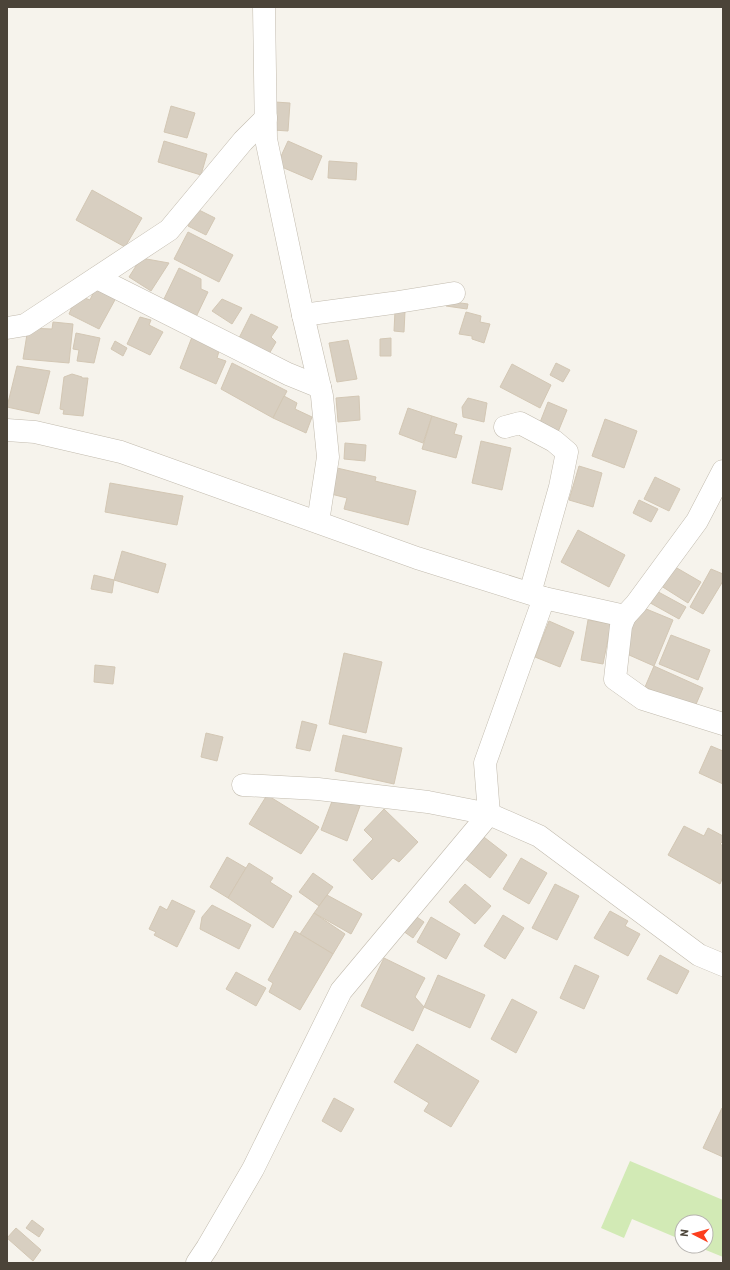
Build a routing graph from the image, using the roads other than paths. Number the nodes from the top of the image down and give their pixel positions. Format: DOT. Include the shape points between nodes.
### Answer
graph roads {
  1 [pos="264,7"];
  2 [pos="266,118"];
  3 [pos="97,278"];
  4 [pos="454,293"];
  5 [pos="303,315"];
  6 [pos="7,328"];
  7 [pos="320,387"];
  8 [pos="505,427"];
  9 [pos="7,430"];
  10 [pos="723,471"];
  11 [pos="318,522"];
  12 [pos="537,595"];
  13 [pos="625,616"];
  14 [pos="723,724"];
  15 [pos="243,785"];
  16 [pos="489,814"];
  17 [pos="723,965"];
  18 [pos="197,1263"];
  1 -- 2 [label="street"];
  2 -- 3 [label="street" via="243,141 169,230"];
  2 -- 5 [label="street" via="266,139"];
  3 -- 6 [label="street" via="25,325"];
  3 -- 7 [label="street" via="288,374"];
  4 -- 5 [label="street"];
  5 -- 7 [label="street"];
  7 -- 11 [label="street" via="328,457"];
  8 -- 12 [label="street" via="520,422 554,441 567,452"];
  9 -- 11 [label="street" via="36,432 121,452"];
  10 -- 13 [label="street" via="696,521"];
  11 -- 12 [label="street" via="417,558"];
  12 -- 13 [label="street"];
  12 -- 16 [label="street" via="485,763"];
  13 -- 14 [label="street" via="621,626 615,679 643,699"];
  15 -- 16 [label="street" via="318,789 428,802"];
  16 -- 17 [label="street" via="539,836 699,955"];
  16 -- 18 [label="street" via="341,991 253,1169"];
}
